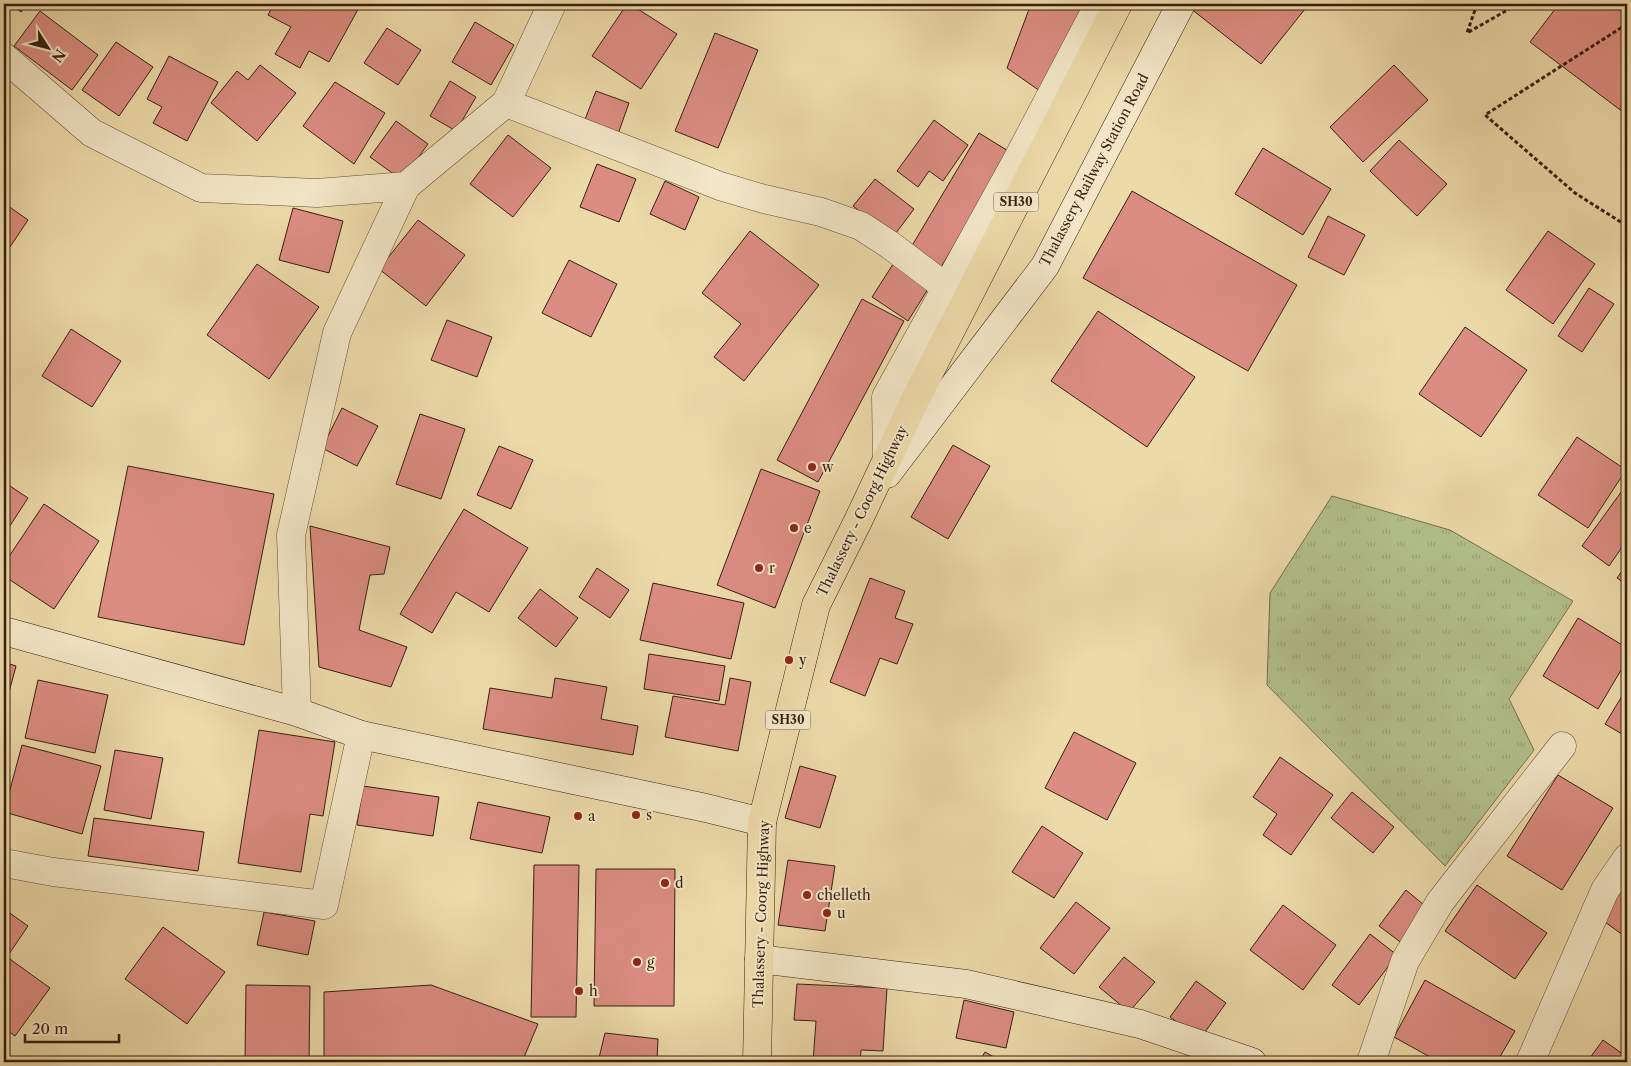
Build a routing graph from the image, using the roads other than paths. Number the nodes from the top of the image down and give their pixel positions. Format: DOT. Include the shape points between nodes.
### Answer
graph roads {
  1 [pos="552,4"];
  2 [pos="1099,4"];
  3 [pos="1118,4"];
  4 [pos="1181,4"];
  5 [pos="4,57"];
  6 [pos="506,104"];
  7 [pos="406,186"];
  8 [pos="947,288"];
  9 [pos="887,460"];
  10 [pos="869,498"];
  11 [pos="4,631"];
  12 [pos="297,712"];
  13 [pos="361,735"];
  14 [pos="1562,746"];
  15 [pos="762,822"];
  16 [pos="1627,858"];
  17 [pos="4,863"];
  18 [pos="758,959"];
  19 [pos="756,1062"];
  20 [pos="1252,1062"];
  21 [pos="1371,1062"];
  22 [pos="1530,1062"];
  1 -- 6 [label="street"];
  2 -- 8 [label="street"];
  3 -- 9 [label="main road, Thalassery - Coorg Highway / SH30"];
  4 -- 10 [label="street, Thalassery Railway Station Road" via="1045,266"];
  5 -- 7 [label="street" via="92,133 201,188 317,193"];
  6 -- 7 [label="street"];
  6 -- 8 [label="street" via="720,186 821,212 861,226"];
  7 -- 12 [label="street" via="337,333 291,534"];
  8 -- 9 [label="street" via="886,397"];
  9 -- 10 [label="main road, Thalassery - Coorg Highway / SH30"];
  10 -- 15 [label="main road, Thalassery - Coorg Highway / SH30" via="816,605"];
  11 -- 12 [label="street"];
  12 -- 13 [label="street"];
  13 -- 15 [label="street"];
  13 -- 17 [label="street" via="324,905 53,872"];
  14 -- 21 [label="street" via="1440,902 1404,961"];
  15 -- 18 [label="main road, Thalassery - Coorg Highway / SH30"];
  16 -- 22 [label="street" via="1605,890"];
  18 -- 19 [label="main road, Thalassery - Coorg Highway / SH30"];
  18 -- 20 [label="street" via="966,984 1140,1024"];
}
